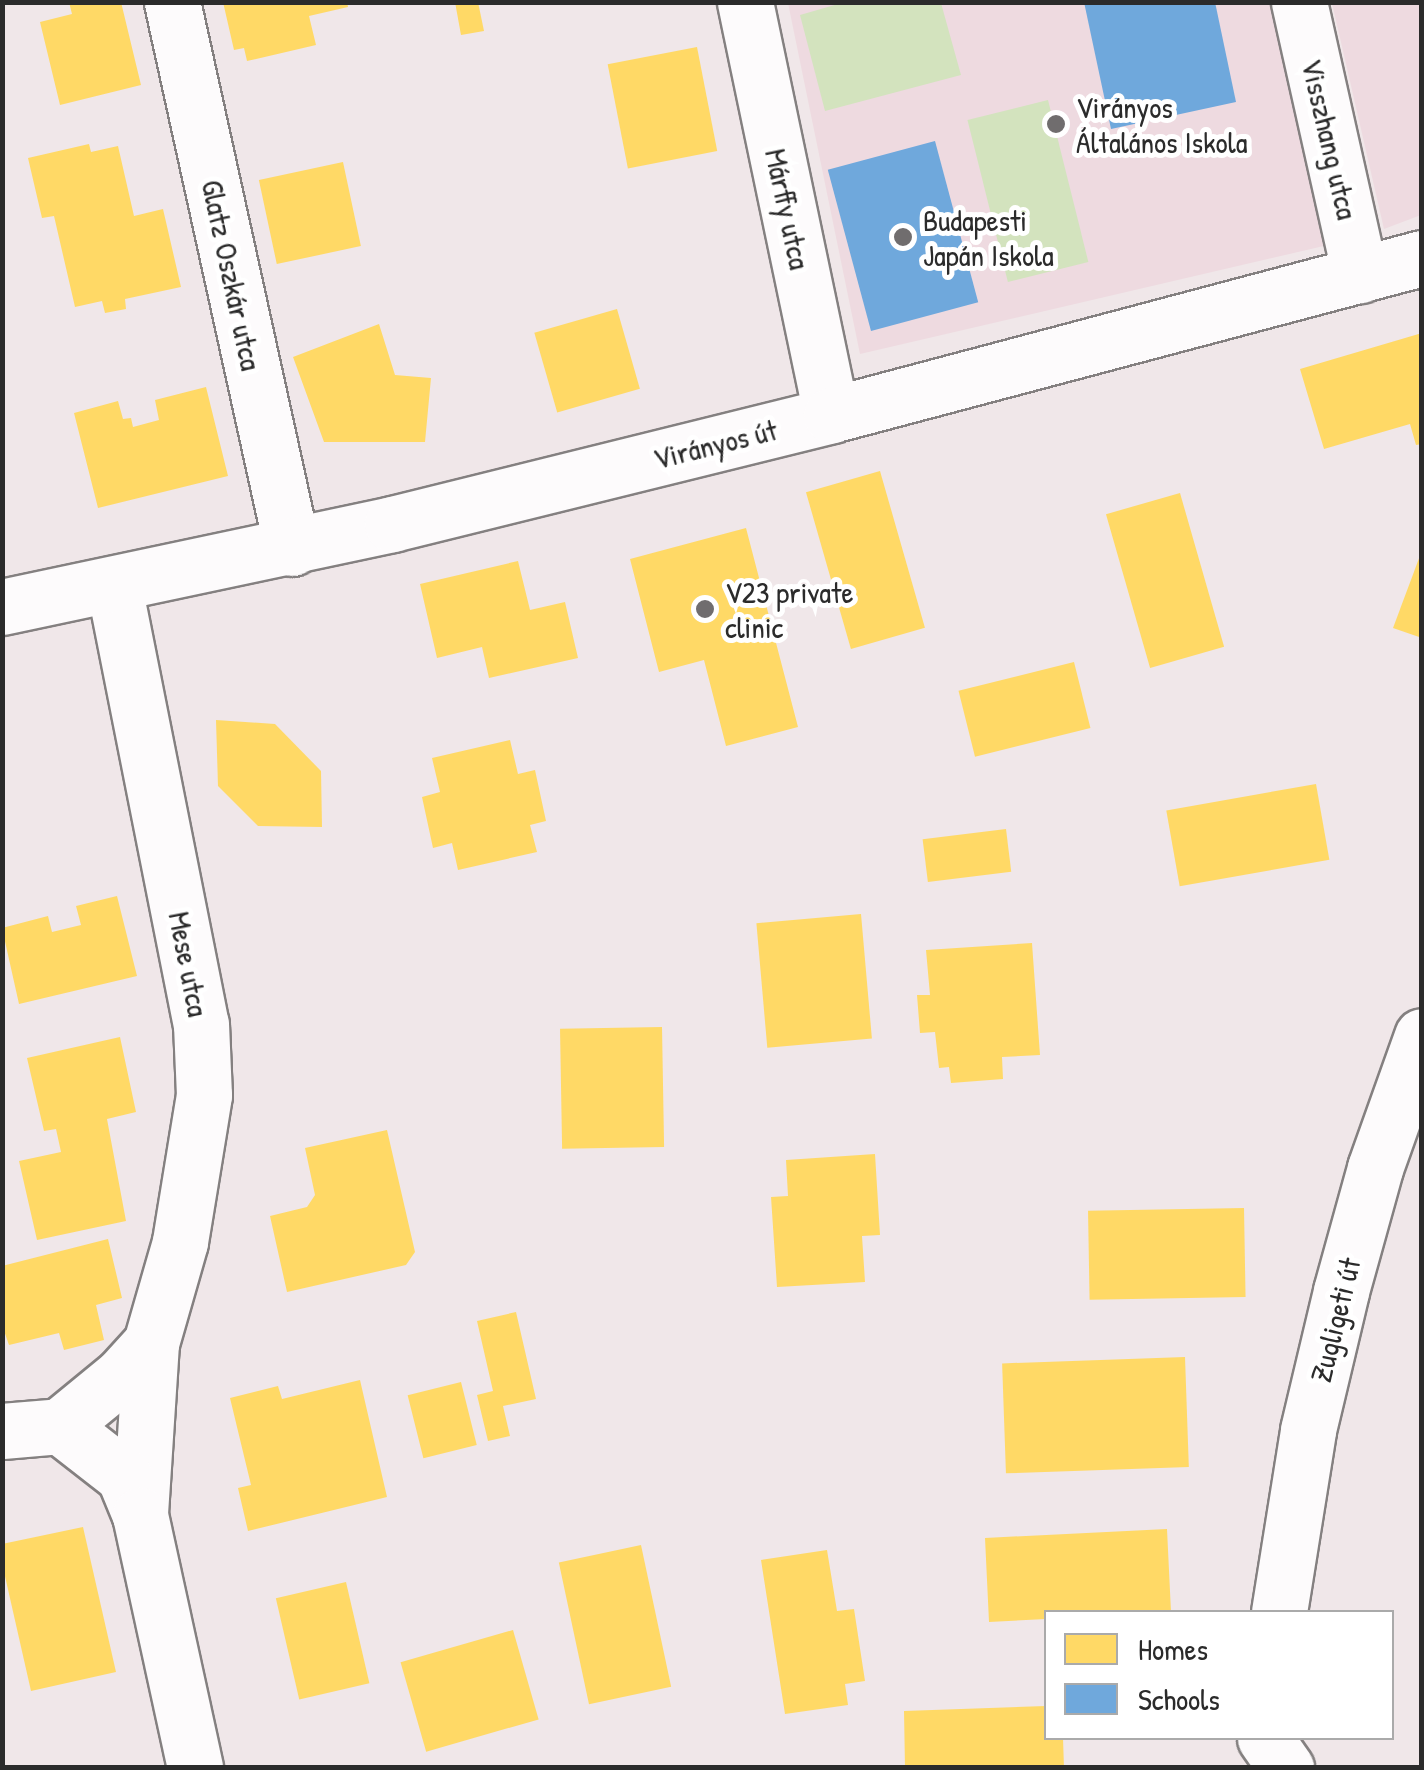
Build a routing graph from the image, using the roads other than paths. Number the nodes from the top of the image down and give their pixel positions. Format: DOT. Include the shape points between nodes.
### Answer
graph roads {
  1 [pos="172,2"];
  2 [pos="745,2"];
  3 [pos="1300,2"];
  4 [pos="1422,258"];
  5 [pos="1360,275"];
  6 [pos="831,415"];
  7 [pos="292,548"];
  8 [pos="114,586"];
  9 [pos="2,607"];
  10 [pos="1422,1036"];
  11 [pos="151,1343"];
  12 [pos="60,1426"];
  13 [pos="2,1431"];
  14 [pos="140,1515"];
  15 [pos="1279,1610"];
  16 [pos="1261,1740"];
  17 [pos="1264,1740"];
  18 [pos="195,1768"];
  19 [pos="1254,1768"];
  20 [pos="1286,1768"];
  1 -- 7 [label="street, Glatz Oszkár utca"];
  2 -- 6 [label="street, Márffy utca"];
  3 -- 5 [label="street, Visszhang utca"];
  4 -- 5 [label="street, Virányos út"];
  5 -- 6 [label="street, Virányos út"];
  6 -- 7 [label="street, Virányos út"];
  7 -- 8 [label="street, Virányos út"];
  8 -- 9 [label="street, Virányos út"];
  8 -- 11 [label="street, Mese utca" via="201,1024 204,1095 180,1242"];
  10 -- 15 [label="street, Zugligeti út" via="1341,1291 1308,1430"];
  11 -- 12 [label="street, Mese utca"];
  11 -- 14 [label="street, Mese utca"];
  12 -- 13 [label="street"];
  12 -- 14 [label="street, Mese utca" via="124,1476"];
  14 -- 18 [label="street, Mese utca"];
  16 -- 19 [label="street"];
  17 -- 20 [label="street"];
}
